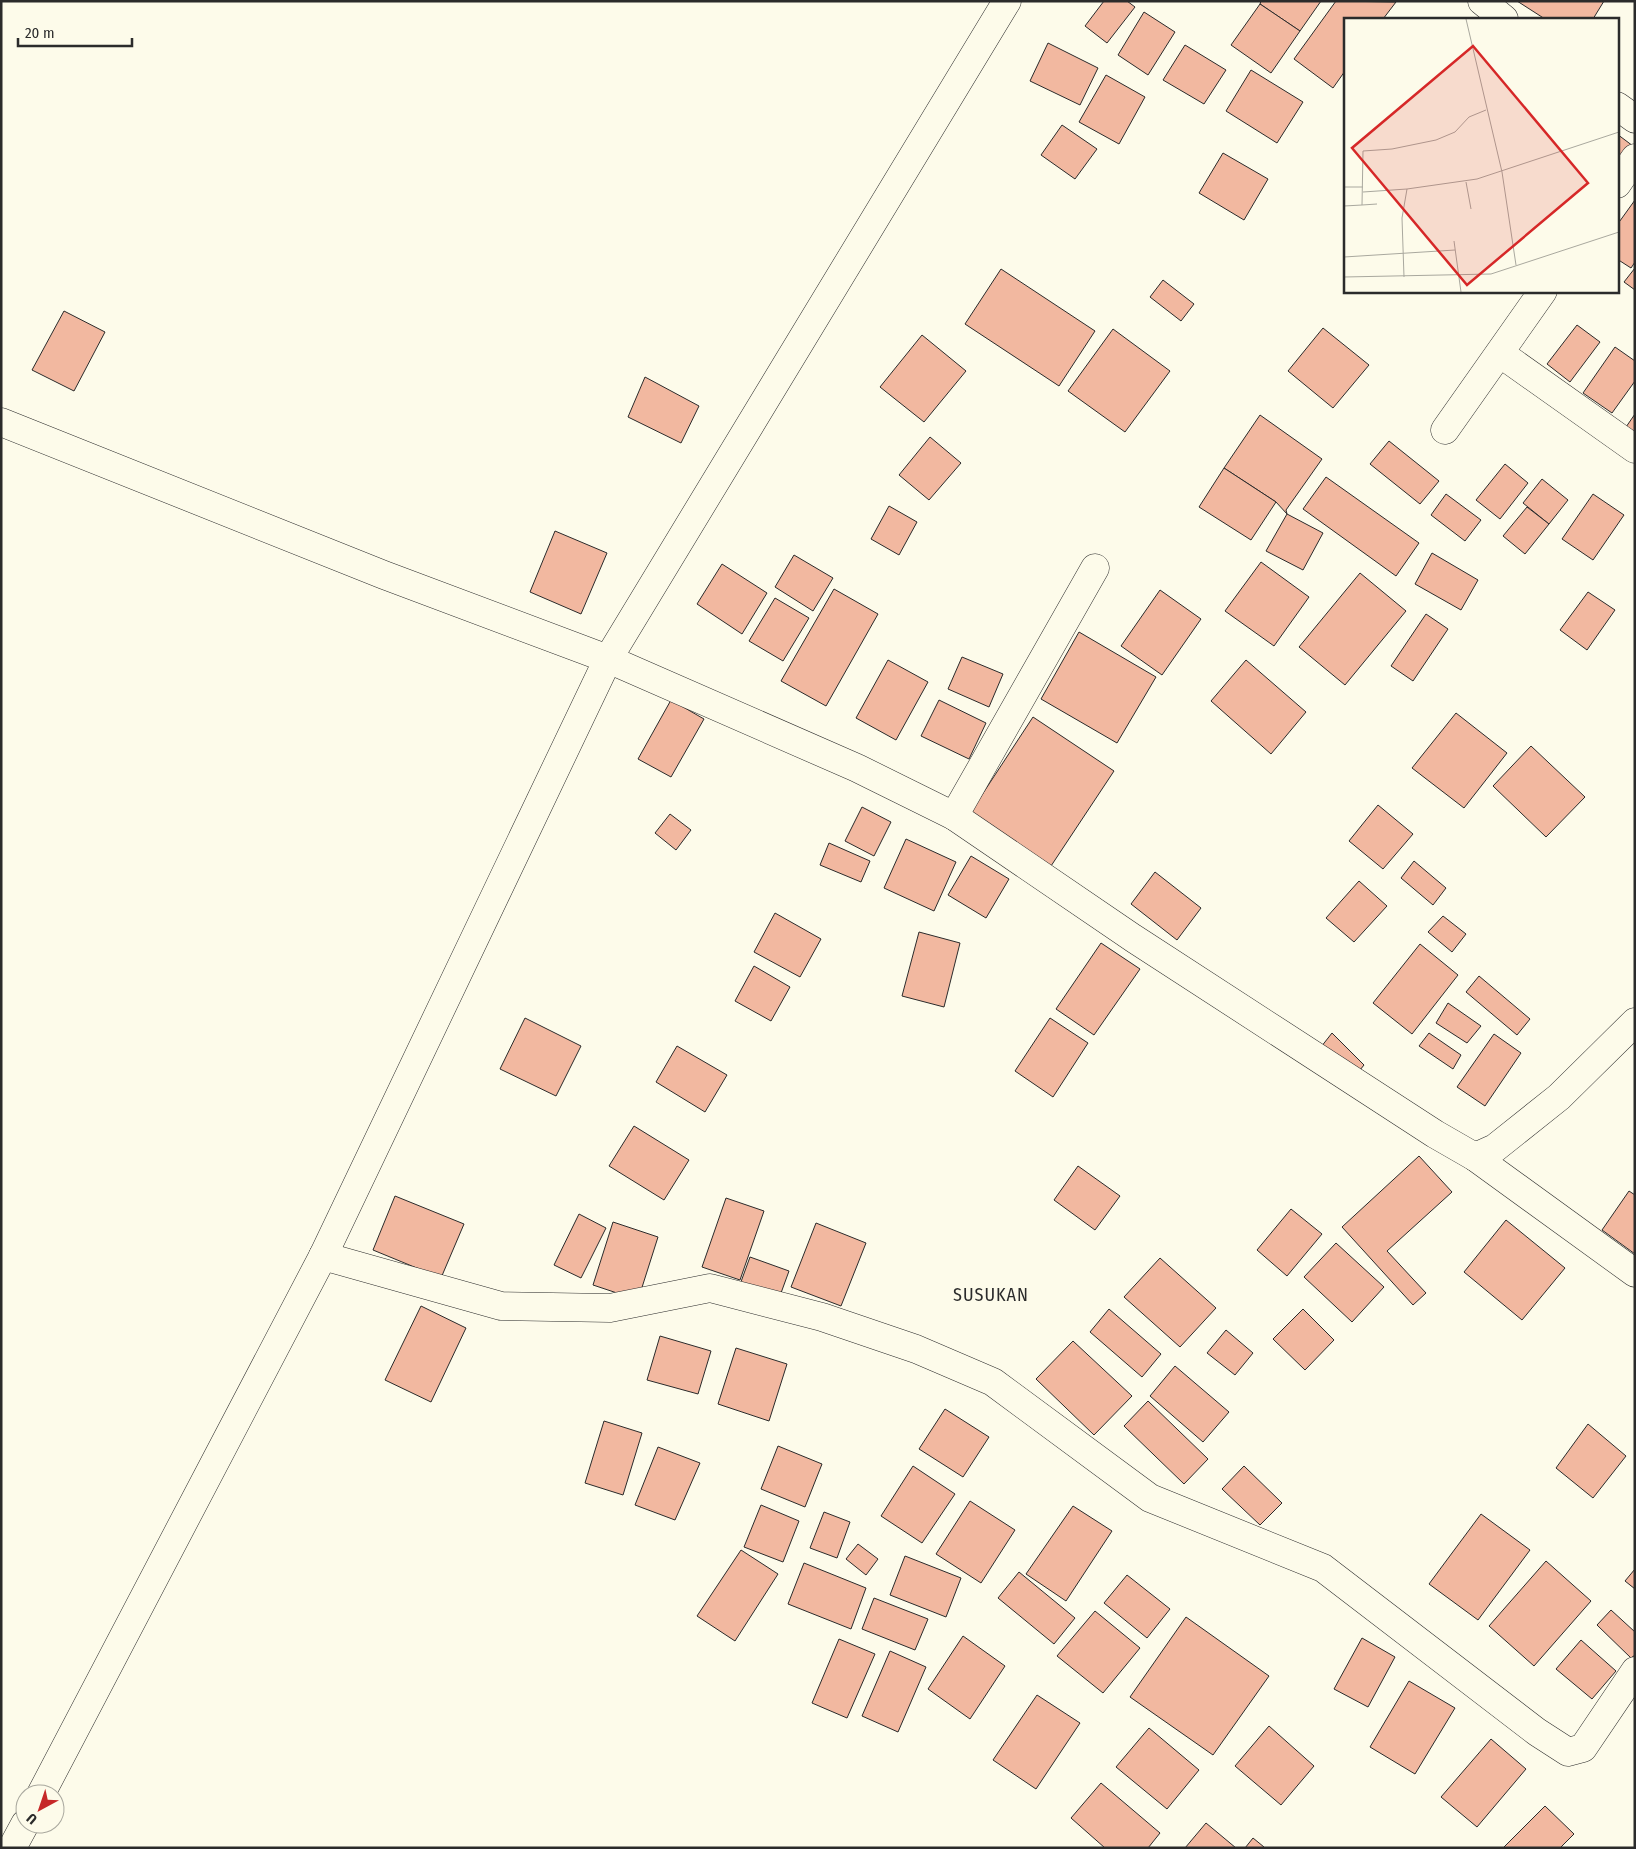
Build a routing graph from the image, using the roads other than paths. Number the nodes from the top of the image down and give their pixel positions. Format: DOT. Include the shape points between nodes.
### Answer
graph roads {
  1 [pos="1007,1"];
  2 [pos="1482,1"];
  3 [pos="1503,18"];
  4 [pos="1618,107"];
  5 [pos="1635,119"];
  6 [pos="1635,158"];
  7 [pos="1618,183"];
  8 [pos="1543,292"];
  9 [pos="1501,354"];
  10 [pos="1,422"];
  11 [pos="1445,430"];
  12 [pos="1635,449"];
  13 [pos="1095,568"];
  14 [pos="608,659"];
  15 [pos="954,816"];
  16 [pos="1635,1022"];
  17 [pos="1475,1157"];
  18 [pos="323,1256"];
  19 [pos="1635,1272"];
  20 [pos="1635,1671"];
  21 [pos="46,1784"];
  22 [pos="20,1834"];
  23 [pos="12,1848"];
  1 -- 14 [label="street"];
  2 -- 3 [label="street"];
  4 -- 5 [label="street"];
  6 -- 7 [label="street"];
  8 -- 9 [label="street"];
  9 -- 11 [label="street"];
  9 -- 12 [label="street"];
  10 -- 14 [label="street" via="384,576"];
  13 -- 15 [label="street"];
  14 -- 15 [label="street" via="857,768"];
  14 -- 18 [label="street"];
  15 -- 17 [label="street" via="1133,938"];
  16 -- 17 [label="street" via="1559,1097 1495,1148"];
  17 -- 19 [label="street"];
  18 -- 20 [label="street" via="501,1306 610,1308 710,1288 822,1317 916,1349 993,1382 1150,1498 1323,1568 1537,1732 1568,1752 1583,1748"];
  18 -- 21 [label="street"];
  22 -- 23 [label="street"];
}
